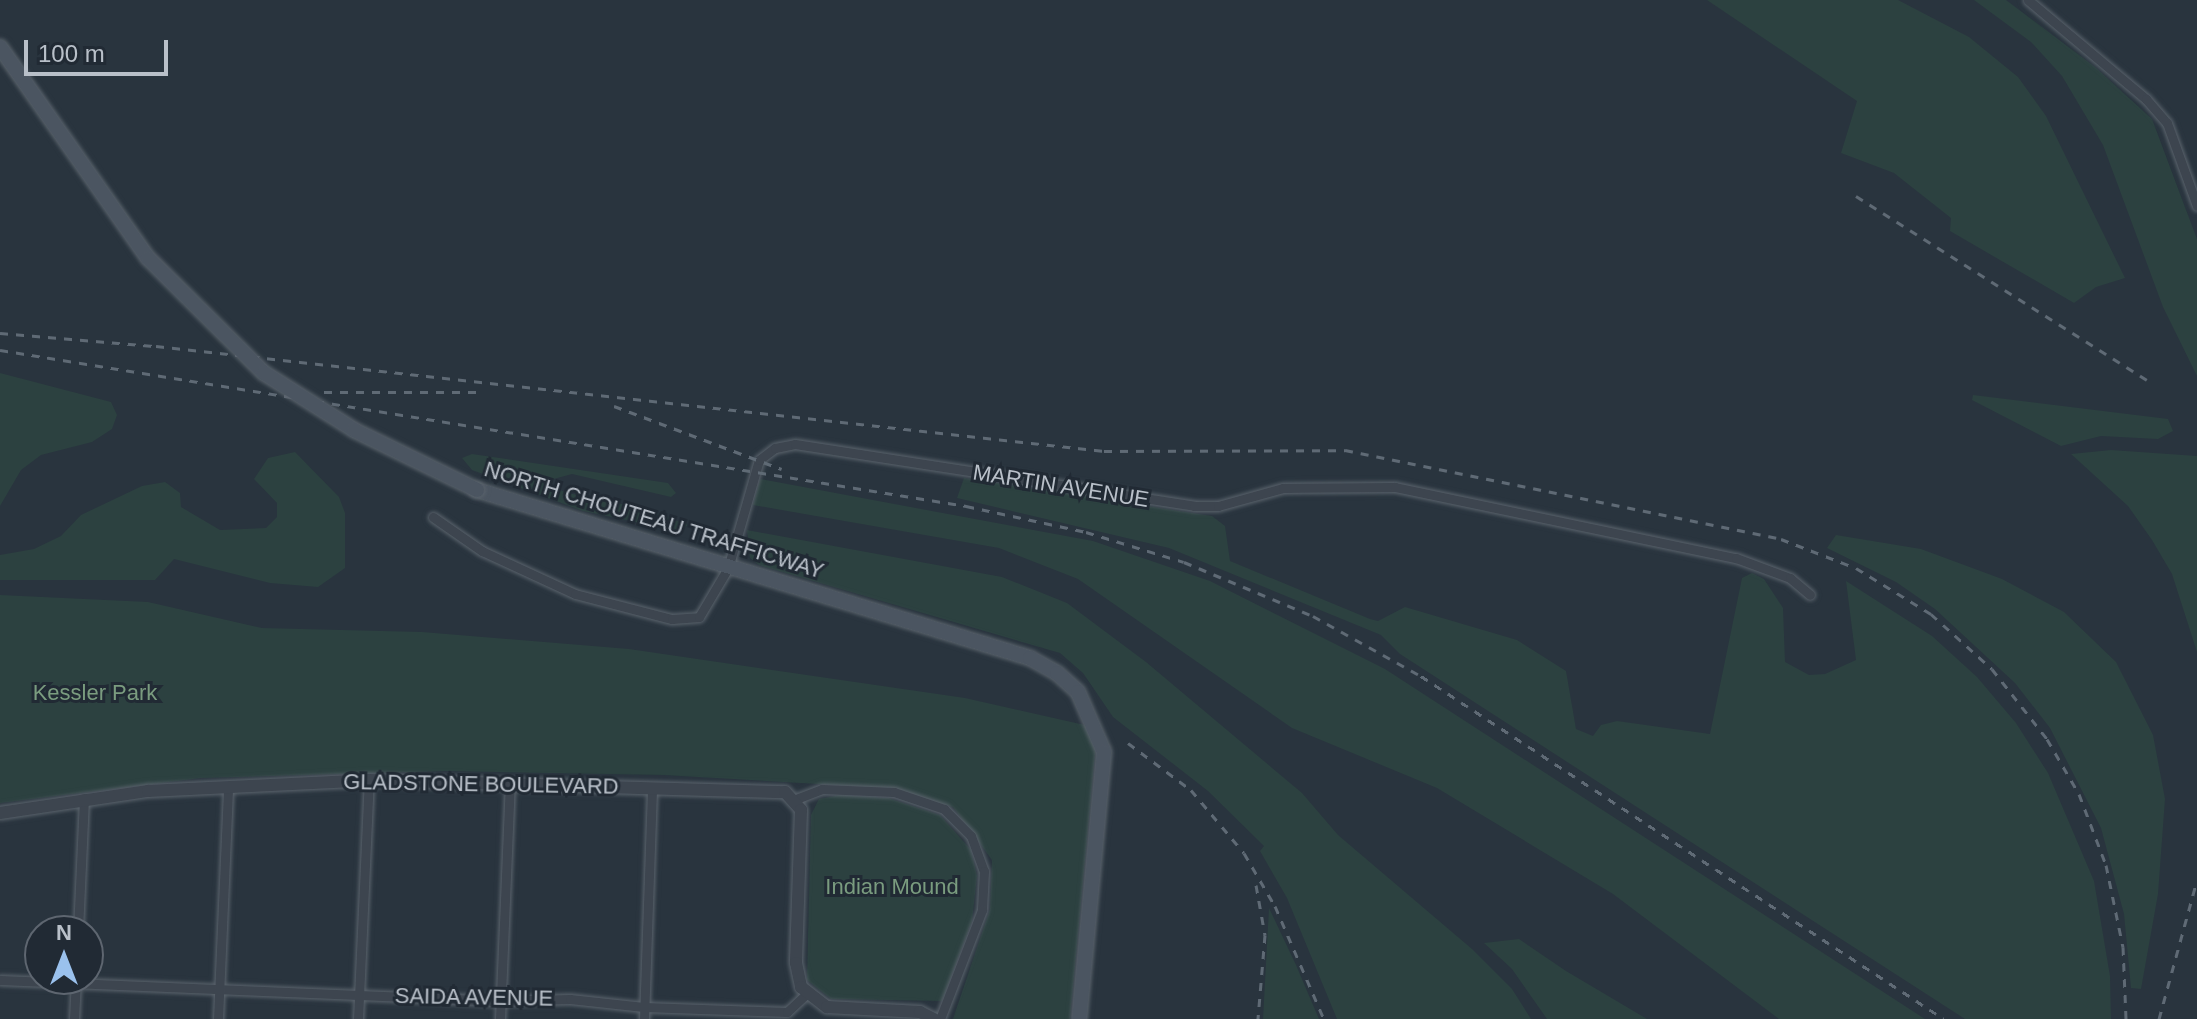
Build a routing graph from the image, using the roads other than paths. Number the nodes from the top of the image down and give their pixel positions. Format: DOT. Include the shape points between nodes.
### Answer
graph roads {
  1 [pos="2028,0"];
  2 [pos="0,47"];
  3 [pos="2197,206"];
  4 [pos="433,517"];
  5 [pos="728,568"];
  6 [pos="1810,595"];
  7 [pos="369,780"];
  8 [pos="510,782"];
  9 [pos="228,786"];
  10 [pos="652,787"];
  11 [pos="84,798"];
  12 [pos="796,799"];
  13 [pos="0,813"];
  14 [pos="79,915"];
  15 [pos="0,980"];
  16 [pos="24,980"];
  17 [pos="104,983"];
  18 [pos="219,989"];
  19 [pos="806,994"];
  20 [pos="75,995"];
  21 [pos="359,995"];
  22 [pos="501,1001"];
  23 [pos="644,1007"];
  24 [pos="786,1016"];
  25 [pos="74,1019"];
  26 [pos="218,1019"];
  27 [pos="358,1019"];
  28 [pos="500,1019"];
  29 [pos="644,1019"];
  30 [pos="937,1019"];
  31 [pos="1079,1019"];
  1 -- 3 [label="street" via="2146,99 2167,123"];
  2 -- 5 [label="main road, NORTH CHOUTEAU TRAFFICWAY, bridge" via="148,258 264,373 354,430 477,490"];
  4 -- 5 [label="street, MARTIN AVENUE" via="534,578 672,619 699,617 708,609"];
  5 -- 6 [label="street, MARTIN AVENUE" via="756,465 775,448 795,444 1208,507 1283,488 1395,487 1736,558 1790,578"];
  5 -- 31 [label="main road, NORTH CHOUTEAU TRAFFICWAY" via="1030,658 1078,692 1104,752"];
  7 -- 8 [label="street, GLADSTONE BOULEVARD"];
  7 -- 9 [label="street, GLADSTONE BOULEVARD"];
  7 -- 21 [label="street"];
  8 -- 10 [label="street, GLADSTONE BOULEVARD"];
  8 -- 22 [label="street"];
  9 -- 11 [label="street, GLADSTONE BOULEVARD"];
  9 -- 18 [label="street"];
  10 -- 12 [label="street, GLADSTONE BOULEVARD" via="778,792"];
  10 -- 23 [label="street"];
  11 -- 13 [label="street, GLADSTONE BOULEVARD"];
  11 -- 14 [label="street"];
  12 -- 19 [label="street" via="802,817 796,972"];
  12 -- 30 [label="street, GLADSTONE BOULEVARD" via="812,790 872,789 919,799 953,816 978,847 984,897 972,946"];
  15 -- 16 [label="street, SAIDA AVENUE"];
  17 -- 18 [label="street, SAIDA AVENUE"];
  18 -- 21 [label="street, SAIDA AVENUE"];
  18 -- 26 [label="street"];
  19 -- 24 [label="street, SAIDA AVENUE"];
  19 -- 30 [label="street" via="827,1007 920,1012"];
  20 -- 25 [label="street"];
  21 -- 22 [label="street, SAIDA AVENUE"];
  21 -- 27 [label="street"];
  22 -- 23 [label="street, SAIDA AVENUE" via="558,998"];
  22 -- 28 [label="street"];
  23 -- 24 [label="street, SAIDA AVENUE"];
  23 -- 29 [label="street"];
}
